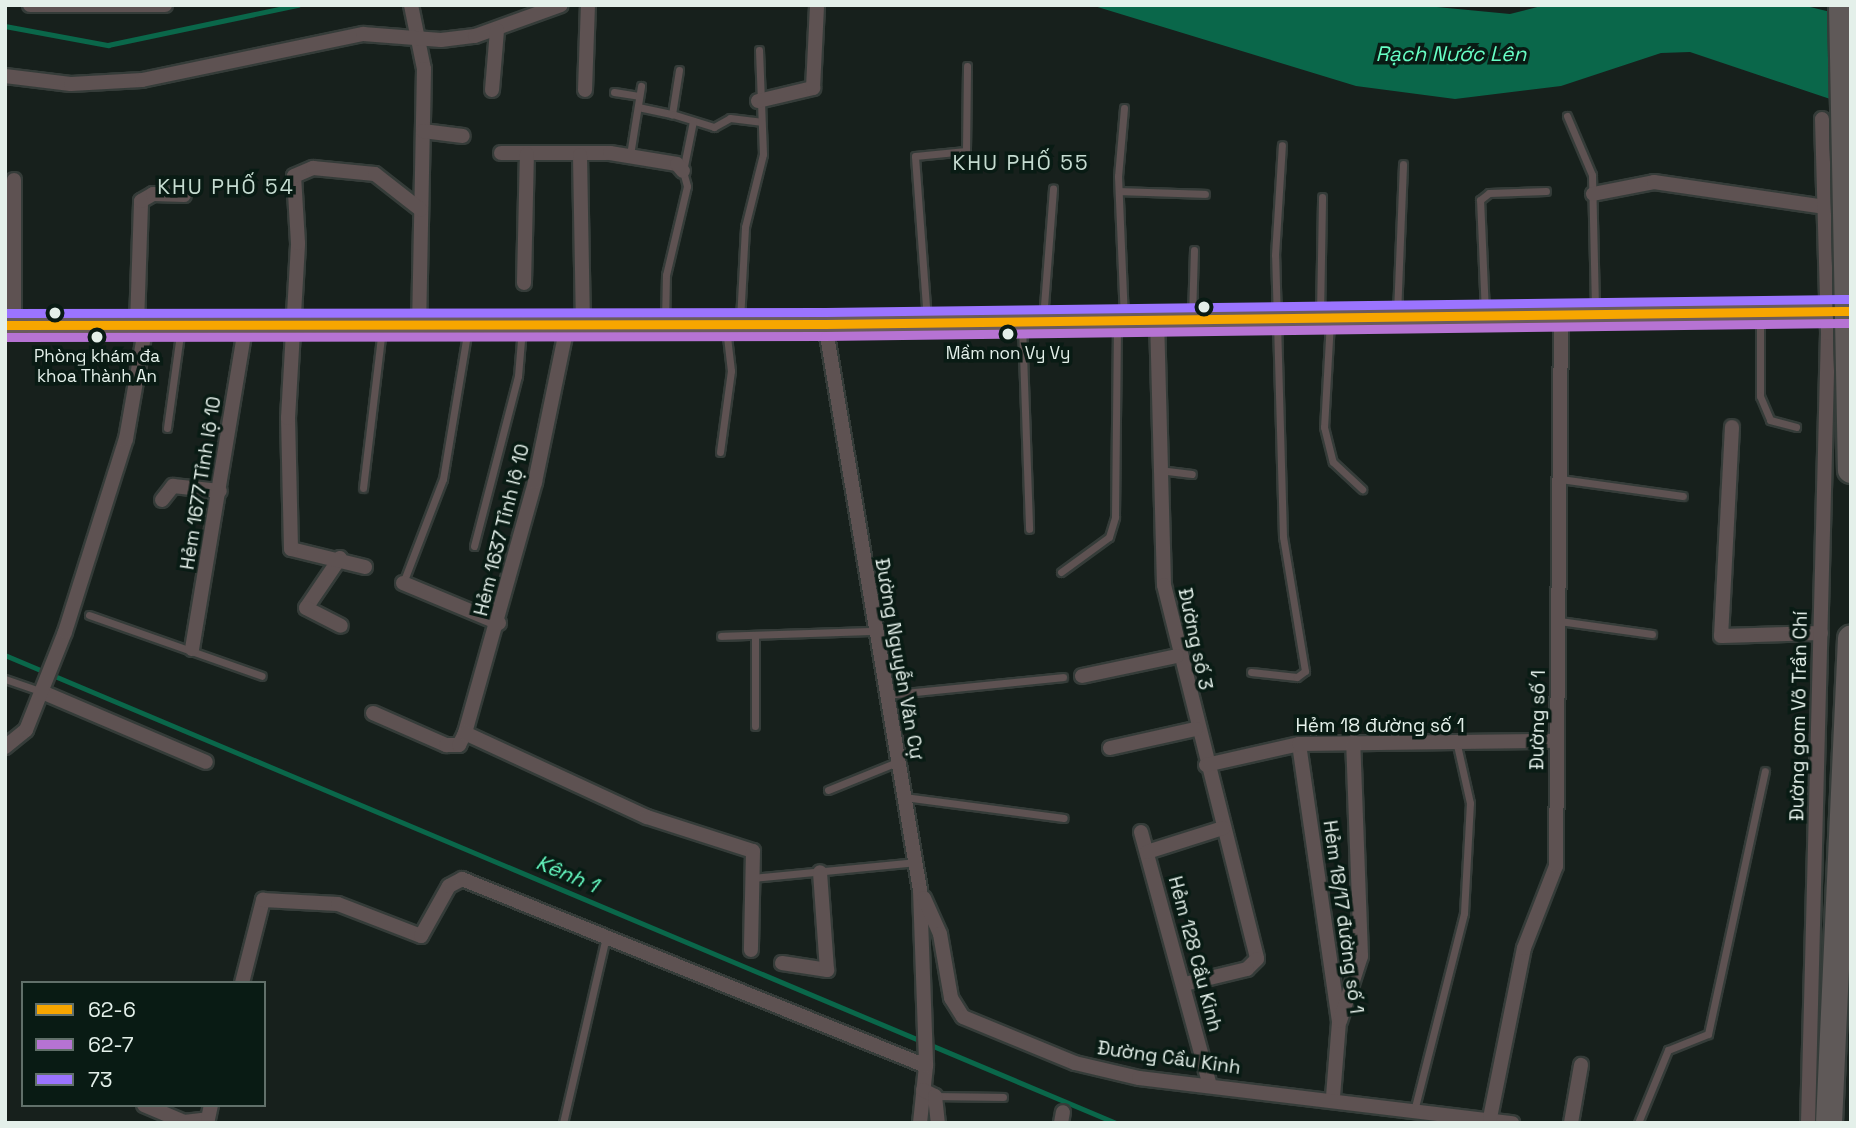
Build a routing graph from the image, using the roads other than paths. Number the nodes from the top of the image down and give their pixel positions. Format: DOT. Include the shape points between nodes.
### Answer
graph roads {
  1 [pos="31,5"];
  2 [pos="165,5"];
  3 [pos="561,5"];
  4 [pos="588,5"];
  5 [pos="817,5"];
  6 [pos="1842,5"];
  7 [pos="412,12"];
  8 [pos="498,30"];
  9 [pos="418,38"];
  10 [pos="759,50"];
  11 [pos="967,66"];
  12 [pos="680,71"];
  13 [pos="5,76"];
  14 [pos="641,86"];
  15 [pos="492,90"];
  16 [pos="585,90"];
  17 [pos="614,92"];
  18 [pos="639,96"];
  19 [pos="758,101"];
  20 [pos="638,107"];
  21 [pos="1124,108"];
  22 [pos="672,114"];
  23 [pos="1567,116"];
  24 [pos="1822,119"];
  25 [pos="693,121"];
  26 [pos="761,122"];
  27 [pos="422,131"];
  28 [pos="463,136"];
  29 [pos="1282,145"];
  30 [pos="501,153"];
  31 [pos="527,154"];
  32 [pos="580,155"];
  33 [pos="630,155"];
  34 [pos="1403,164"];
  35 [pos="683,171"];
  36 [pos="14,180"];
  37 [pos="1053,188"];
  38 [pos="1120,191"];
  39 [pos="1546,191"];
  40 [pos="1205,194"];
  41 [pos="1593,194"];
  42 [pos="184,195"];
  43 [pos="1322,197"];
  44 [pos="1825,207"];
  45 [pos="421,210"];
  46 [pos="1194,250"];
  47 [pos="524,283"];
  48 [pos="1760,311"];
  49 [pos="1839,311"];
  50 [pos="1561,312"];
  51 [pos="1595,312"];
  52 [pos="1485,313"];
  53 [pos="1397,314"];
  54 [pos="1279,316"];
  55 [pos="1325,316"];
  56 [pos="1157,318"];
  57 [pos="1192,318"];
  58 [pos="1121,319"];
  59 [pos="468,320"];
  60 [pos="523,320"];
  61 [pos="1032,320"];
  62 [pos="382,321"];
  63 [pos="419,321"];
  64 [pos="575,321"];
  65 [pos="246,322"];
  66 [pos="294,322"];
  67 [pos="927,322"];
  68 [pos="182,323"];
  69 [pos="665,323"];
  70 [pos="142,324"];
  71 [pos="732,324"];
  72 [pos="825,324"];
  73 [pos="9,325"];
  74 [pos="1732,427"];
  75 [pos="167,428"];
  76 [pos="1796,428"];
  77 [pos="720,452"];
  78 [pos="1158,470"];
  79 [pos="1851,470"];
  80 [pos="1192,474"];
  81 [pos="1560,479"];
  82 [pos="363,488"];
  83 [pos="1362,489"];
  84 [pos="220,491"];
  85 [pos="1683,496"];
  86 [pos="162,500"];
  87 [pos="1029,530"];
  88 [pos="474,546"];
  89 [pos="341,558"];
  90 [pos="365,567"];
  91 [pos="1061,572"];
  92 [pos="403,583"];
  93 [pos="89,615"];
  94 [pos="1559,621"];
  95 [pos="499,623"];
  96 [pos="341,626"];
  97 [pos="875,631"];
  98 [pos="1821,633"];
  99 [pos="1652,634"];
  100 [pos="721,636"];
  101 [pos="755,636"];
  102 [pos="1851,638"];
  103 [pos="192,649"];
  104 [pos="1177,656"];
  105 [pos="1251,672"];
  106 [pos="262,676"];
  107 [pos="1082,676"];
  108 [pos="1063,677"];
  109 [pos="5,679"];
  110 [pos="42,691"];
  111 [pos="885,695"];
  112 [pos="373,713"];
  113 [pos="755,726"];
  114 [pos="1196,729"];
  115 [pos="462,739"];
  116 [pos="1557,741"];
  117 [pos="1353,742"];
  118 [pos="1299,744"];
  119 [pos="1457,745"];
  120 [pos="5,747"];
  121 [pos="1110,748"];
  122 [pos="206,762"];
  123 [pos="897,762"];
  124 [pos="1206,765"];
  125 [pos="1765,771"];
  126 [pos="828,790"];
  127 [pos="904,797"];
  128 [pos="1065,818"];
  129 [pos="1223,828"];
  130 [pos="1141,832"];
  131 [pos="1147,852"];
  132 [pos="916,862"];
  133 [pos="820,872"];
  134 [pos="753,878"];
  135 [pos="920,890"];
  136 [pos="607,933"];
  137 [pos="751,950"];
  138 [pos="782,963"];
  139 [pos="242,981"];
  140 [pos="1185,984"];
  141 [pos="1339,1022"];
  142 [pos="1581,1065"];
  143 [pos="926,1066"];
  144 [pos="1210,1086"];
  145 [pos="929,1093"];
  146 [pos="1003,1097"];
  147 [pos="1332,1097"];
  148 [pos="149,1107"];
  149 [pos="211,1107"];
  150 [pos="1415,1107"];
  151 [pos="1490,1118"];
  152 [pos="563,1123"];
  153 [pos="920,1123"];
  154 [pos="938,1123"];
  155 [pos="1512,1123"];
  156 [pos="1571,1123"];
  157 [pos="1638,1123"];
  158 [pos="1808,1123"];
  159 [pos="1829,1123"];
  1 -- 2 [label="street"];
  3 -- 8 [label="street"];
  4 -- 16 [label="street"];
  5 -- 19 [label="street" via="813,88"];
  6 -- 79 [label="highway, bridge"];
  7 -- 9 [label="street"];
  8 -- 9 [label="street"];
  8 -- 15 [label="street"];
  9 -- 13 [label="street" via="363,34 142,80 71,84"];
  9 -- 27 [label="street"];
  10 -- 19 [label="lane"];
  11 -- 67 [label="lane" via="966,151 915,156"];
  12 -- 22 [label="lane"];
  14 -- 18 [label="lane"];
  17 -- 18 [label="lane"];
  18 -- 20 [label="lane"];
  19 -- 26 [label="lane"];
  20 -- 22 [label="lane"];
  20 -- 33 [label="lane"];
  21 -- 38 [label="lane"];
  22 -- 25 [label="lane"];
  23 -- 41 [label="lane" via="1592,175"];
  24 -- 44 [label="street, Đường gom Võ Trần Chí"];
  25 -- 26 [label="lane" via="714,127 730,118"];
  25 -- 35 [label="lane"];
  26 -- 71 [label="lane" via="763,154 745,227"];
  27 -- 28 [label="street"];
  27 -- 45 [label="street"];
  29 -- 54 [label="lane" via="1275,211"];
  30 -- 31 [label="street"];
  31 -- 32 [label="street"];
  31 -- 47 [label="street"];
  32 -- 33 [label="street"];
  32 -- 64 [label="street, Hẻm 1637 Tỉnh lộ 10"];
  33 -- 35 [label="street" via="677,164"];
  34 -- 53 [label="lane"];
  35 -- 69 [label="lane" via="687,186 669,255"];
  36 -- 73 [label="street"];
  37 -- 61 [label="lane"];
  38 -- 40 [label="lane"];
  38 -- 58 [label="lane"];
  39 -- 52 [label="lane" via="1489,193 1480,200"];
  41 -- 44 [label="street" via="1654,182"];
  41 -- 51 [label="lane"];
  42 -- 70 [label="street" via="153,194 141,201"];
  43 -- 55 [label="lane"];
  44 -- 49 [label="street, Đường gom Võ Trần Chí"];
  45 -- 63 [label="street"];
  45 -- 66 [label="street" via="375,174 296,170"];
  46 -- 57 [label="lane"];
  48 -- 49 [label="main road"];
  48 -- 51 [label="main road"];
  48 -- 76 [label="lane" via="1760,396 1770,420"];
  49 -- 98 [label="street, Đường gom Võ Trần Chí"];
  50 -- 51 [label="main road"];
  50 -- 52 [label="main road"];
  50 -- 81 [label="street, Đường số 1"];
  52 -- 53 [label="main road"];
  53 -- 55 [label="main road"];
  54 -- 55 [label="main road"];
  54 -- 57 [label="main road"];
  54 -- 105 [label="lane" via="1283,537 1305,671 1297,677"];
  55 -- 83 [label="lane" via="1324,427 1333,462"];
  56 -- 57 [label="main road"];
  56 -- 58 [label="main road"];
  56 -- 78 [label="street, Đường số 3"];
  58 -- 61 [label="main road"];
  58 -- 91 [label="lane" via="1115,516 1109,537"];
  59 -- 60 [label="main road"];
  59 -- 63 [label="main road"];
  59 -- 92 [label="lane" via="443,479"];
  60 -- 64 [label="main road"];
  60 -- 88 [label="lane" via="518,376"];
  61 -- 67 [label="main road"];
  61 -- 87 [label="lane"];
  62 -- 63 [label="main road"];
  62 -- 66 [label="main road"];
  62 -- 82 [label="lane" via="381,380"];
  64 -- 69 [label="main road"];
  64 -- 95 [label="street, Hẻm 1637 Tỉnh lộ 10"];
  65 -- 66 [label="main road"];
  65 -- 68 [label="main road"];
  65 -- 84 [label="street, Hẻm 1677 Tỉnh lộ 10"];
  66 -- 89 [label="street" via="291,549"];
  67 -- 72 [label="main road"];
  68 -- 70 [label="main road"];
  68 -- 75 [label="lane"];
  69 -- 71 [label="main road"];
  70 -- 73 [label="main road"];
  70 -- 110 [label="street" via="125,439"];
  71 -- 72 [label="main road"];
  71 -- 77 [label="lane"];
  72 -- 97 [label="street, Đường Nguyễn Văn Cự"];
  74 -- 98 [label="street" via="1721,636"];
  78 -- 80 [label="lane"];
  78 -- 104 [label="street, Đường số 3" via="1164,585"];
  81 -- 85 [label="lane"];
  81 -- 94 [label="street, Đường số 1"];
  84 -- 86 [label="street" via="173,486"];
  84 -- 103 [label="street, Hẻm 1677 Tỉnh lộ 10"];
  89 -- 90 [label="street"];
  89 -- 96 [label="street" via="306,607"];
  92 -- 95 [label="street"];
  93 -- 103 [label="lane"];
  94 -- 99 [label="lane"];
  94 -- 116 [label="street, Đường số 1"];
  95 -- 115 [label="street, Hẻm 1637 Tỉnh lộ 10"];
  97 -- 101 [label="lane"];
  97 -- 111 [label="street, Đường Nguyễn Văn Cự"];
  98 -- 158 [label="street, Đường gom Võ Trần Chí"];
  100 -- 101 [label="lane"];
  101 -- 113 [label="lane"];
  102 -- 159 [label="highway"];
  103 -- 106 [label="lane"];
  104 -- 107 [label="street"];
  104 -- 114 [label="street, Đường số 3"];
  108 -- 111 [label="lane"];
  109 -- 110 [label="lane"];
  110 -- 120 [label="street" via="26,730"];
  110 -- 122 [label="street"];
  111 -- 123 [label="street, Đường Nguyễn Văn Cự"];
  112 -- 115 [label="street"];
  114 -- 121 [label="street"];
  114 -- 124 [label="street, Đường số 3"];
  115 -- 134 [label="street" via="647,817 753,852"];
  116 -- 119 [label="street, Hẻm 18 đường số 1"];
  116 -- 151 [label="street, Đường số 1" via="1556,866 1524,948"];
  117 -- 118 [label="street, Hẻm 18 đường số 1"];
  117 -- 119 [label="street, Hẻm 18 đường số 1"];
  117 -- 141 [label="street" via="1361,957"];
  118 -- 124 [label="street, Hẻm 18 đường số 1"];
  118 -- 141 [label="street, Hẻm 18/17 đường số 1"];
  119 -- 150 [label="lane" via="1469,803 1464,913"];
  123 -- 126 [label="lane"];
  123 -- 127 [label="street, Đường Nguyễn Văn Cự"];
  124 -- 129 [label="street, Đường số 3"];
  125 -- 157 [label="lane" via="1708,1034 1668,1050"];
  127 -- 128 [label="lane"];
  127 -- 132 [label="street, Đường Nguyễn Văn Cự"];
  129 -- 131 [label="street"];
  129 -- 140 [label="street, Đường số 3" via="1257,959 1247,969"];
  130 -- 131 [label="street, Hẻm 128 Cầu Kinh"];
  131 -- 140 [label="street, Hẻm 128 Cầu Kinh"];
  132 -- 133 [label="lane"];
  132 -- 135 [label="street, Đường Nguyễn Văn Cự"];
  133 -- 134 [label="lane"];
  133 -- 138 [label="street" via="827,970"];
  134 -- 137 [label="street"];
  135 -- 143 [label="street, Đường Nguyễn Văn Cự"];
  135 -- 144 [label="street, Đường Cầu Kinh" via="940,934 951,998 963,1017 1075,1063"];
  136 -- 139 [label="street" via="462,879 449,886 421,936 338,904 274,897 263,900 256,914"];
  136 -- 143 [label="street"];
  136 -- 152 [label="lane"];
  140 -- 144 [label="street, Hẻm 128 Cầu Kinh"];
  141 -- 147 [label="street, Hẻm 18/17 đường số 1"];
  142 -- 156 [label="street"];
  143 -- 145 [label="street, Đường Nguyễn Văn Cự"];
  144 -- 147 [label="street, Đường Cầu Kinh"];
  145 -- 146 [label="lane"];
  145 -- 153 [label="street"];
  145 -- 154 [label="street"];
  147 -- 150 [label="street, Đường Cầu Kinh"];
  148 -- 149 [label="street" via="184,1122 208,1119"];
  150 -- 151 [label="street, Đường Cầu Kinh"];
  151 -- 155 [label="street, Đường Cầu Kinh"];
}
